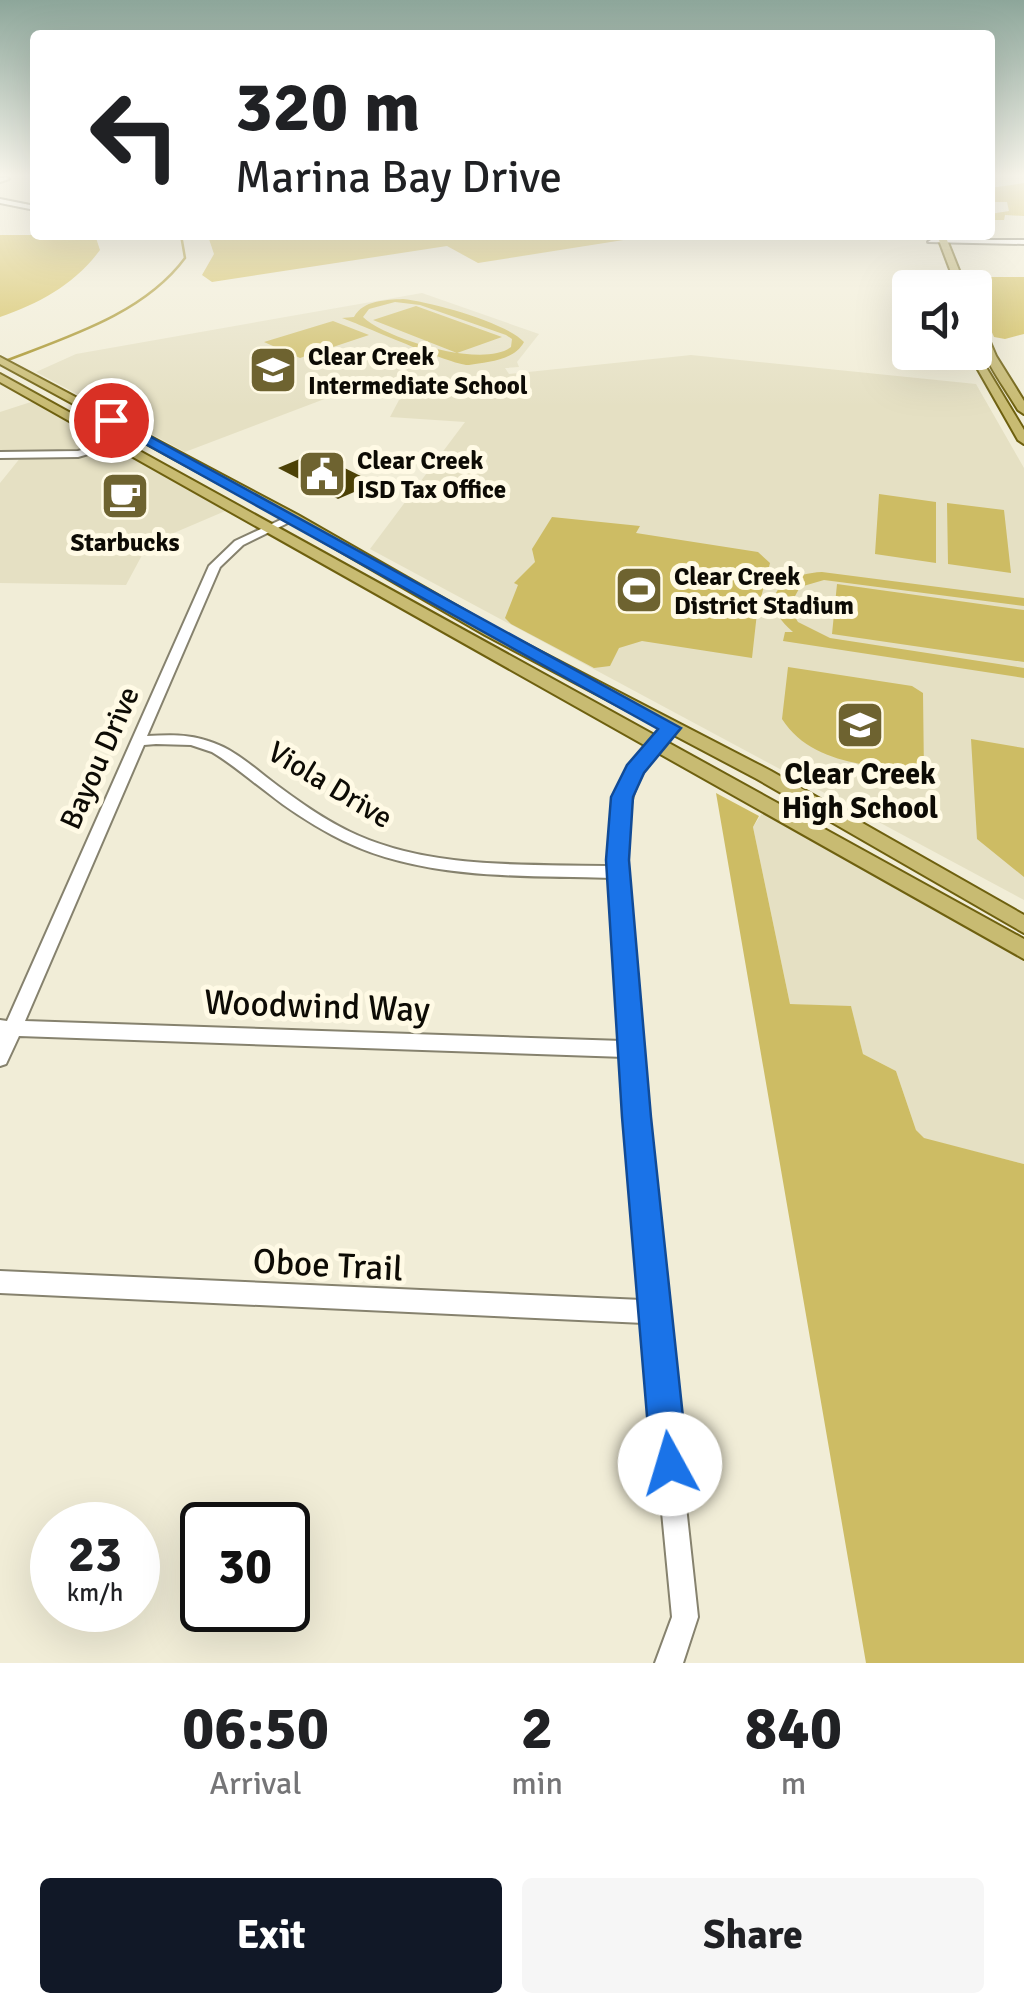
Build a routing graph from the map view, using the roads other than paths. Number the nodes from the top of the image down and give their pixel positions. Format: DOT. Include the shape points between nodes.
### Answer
graph roads {
  1 [pos="934,253"];
  2 [pos="936,257"];
  3 [pos="992,356"];
  4 [pos="0,360"];
  5 [pos="984,370"];
  6 [pos="0,377"];
  7 [pos="52,387"];
  8 [pos="996,392"];
  9 [pos="1014,393"];
  10 [pos="30,394"];
  11 [pos="1024,410"];
  12 [pos="141,436"];
  13 [pos="1023,437"];
  14 [pos="120,444"];
  15 [pos="0,455"];
  16 [pos="192,466"];
  17 [pos="174,474"];
  18 [pos="224,484"];
  19 [pos="203,491"];
  20 [pos="293,518"];
  21 [pos="272,528"];
  22 [pos="369,563"];
  23 [pos="351,572"];
  24 [pos="491,632"];
  25 [pos="472,641"];
  26 [pos="664,736"];
  27 [pos="139,741"];
  28 [pos="619,872"];
  29 [pos="1024,926"];
  30 [pos="1024,950"];
  31 [pos="6,1028"];
  32 [pos="632,1049"];
  33 [pos="0,1058"];
  34 [pos="0,1282"];
  35 [pos="654,1312"];
  36 [pos="668,1663"];
  1 -- 2 [label="main road"];
  3 -- 9 [label="main road"];
  4 -- 7 [label="main road"];
  5 -- 8 [label="main road"];
  6 -- 10 [label="main road"];
  7 -- 10 [label="main road"];
  7 -- 12 [label="main road"];
  8 -- 9 [label="main road"];
  8 -- 13 [label="main road"];
  9 -- 11 [label="main road"];
  10 -- 14 [label="main road"];
  12 -- 14 [label="street"];
  12 -- 16 [label="main road"];
  14 -- 15 [label="street" via="78,454"];
  14 -- 17 [label="main road"];
  16 -- 17 [label="main road"];
  16 -- 18 [label="main road"];
  17 -- 19 [label="main road"];
  18 -- 19 [label="main road"];
  18 -- 20 [label="main road"];
  19 -- 21 [label="main road"];
  20 -- 21 [label="street, Bayou Drive"];
  20 -- 22 [label="main road"];
  21 -- 23 [label="main road"];
  21 -- 27 [label="street, Bayou Drive" via="215,566"];
  22 -- 23 [label="main road"];
  22 -- 24 [label="main road"];
  23 -- 25 [label="main road"];
  24 -- 25 [label="main road"];
  24 -- 26 [label="main road"];
  25 -- 26 [label="main road"];
  26 -- 28 [label="street" via="622,797"];
  26 -- 29 [label="main road" via="764,775"];
  26 -- 30 [label="main road"];
  27 -- 28 [label="street, Viola Drive" via="207,744 365,845 402,856 463,866"];
  27 -- 31 [label="street, Bayou Drive"];
  28 -- 32 [label="street"];
  31 -- 32 [label="street, Woodwind Way"];
  31 -- 33 [label="street, Bayou Drive"];
  32 -- 35 [label="street"];
  34 -- 35 [label="street, Oboe Trail"];
  35 -- 36 [label="street" via="685,1617"];
}
